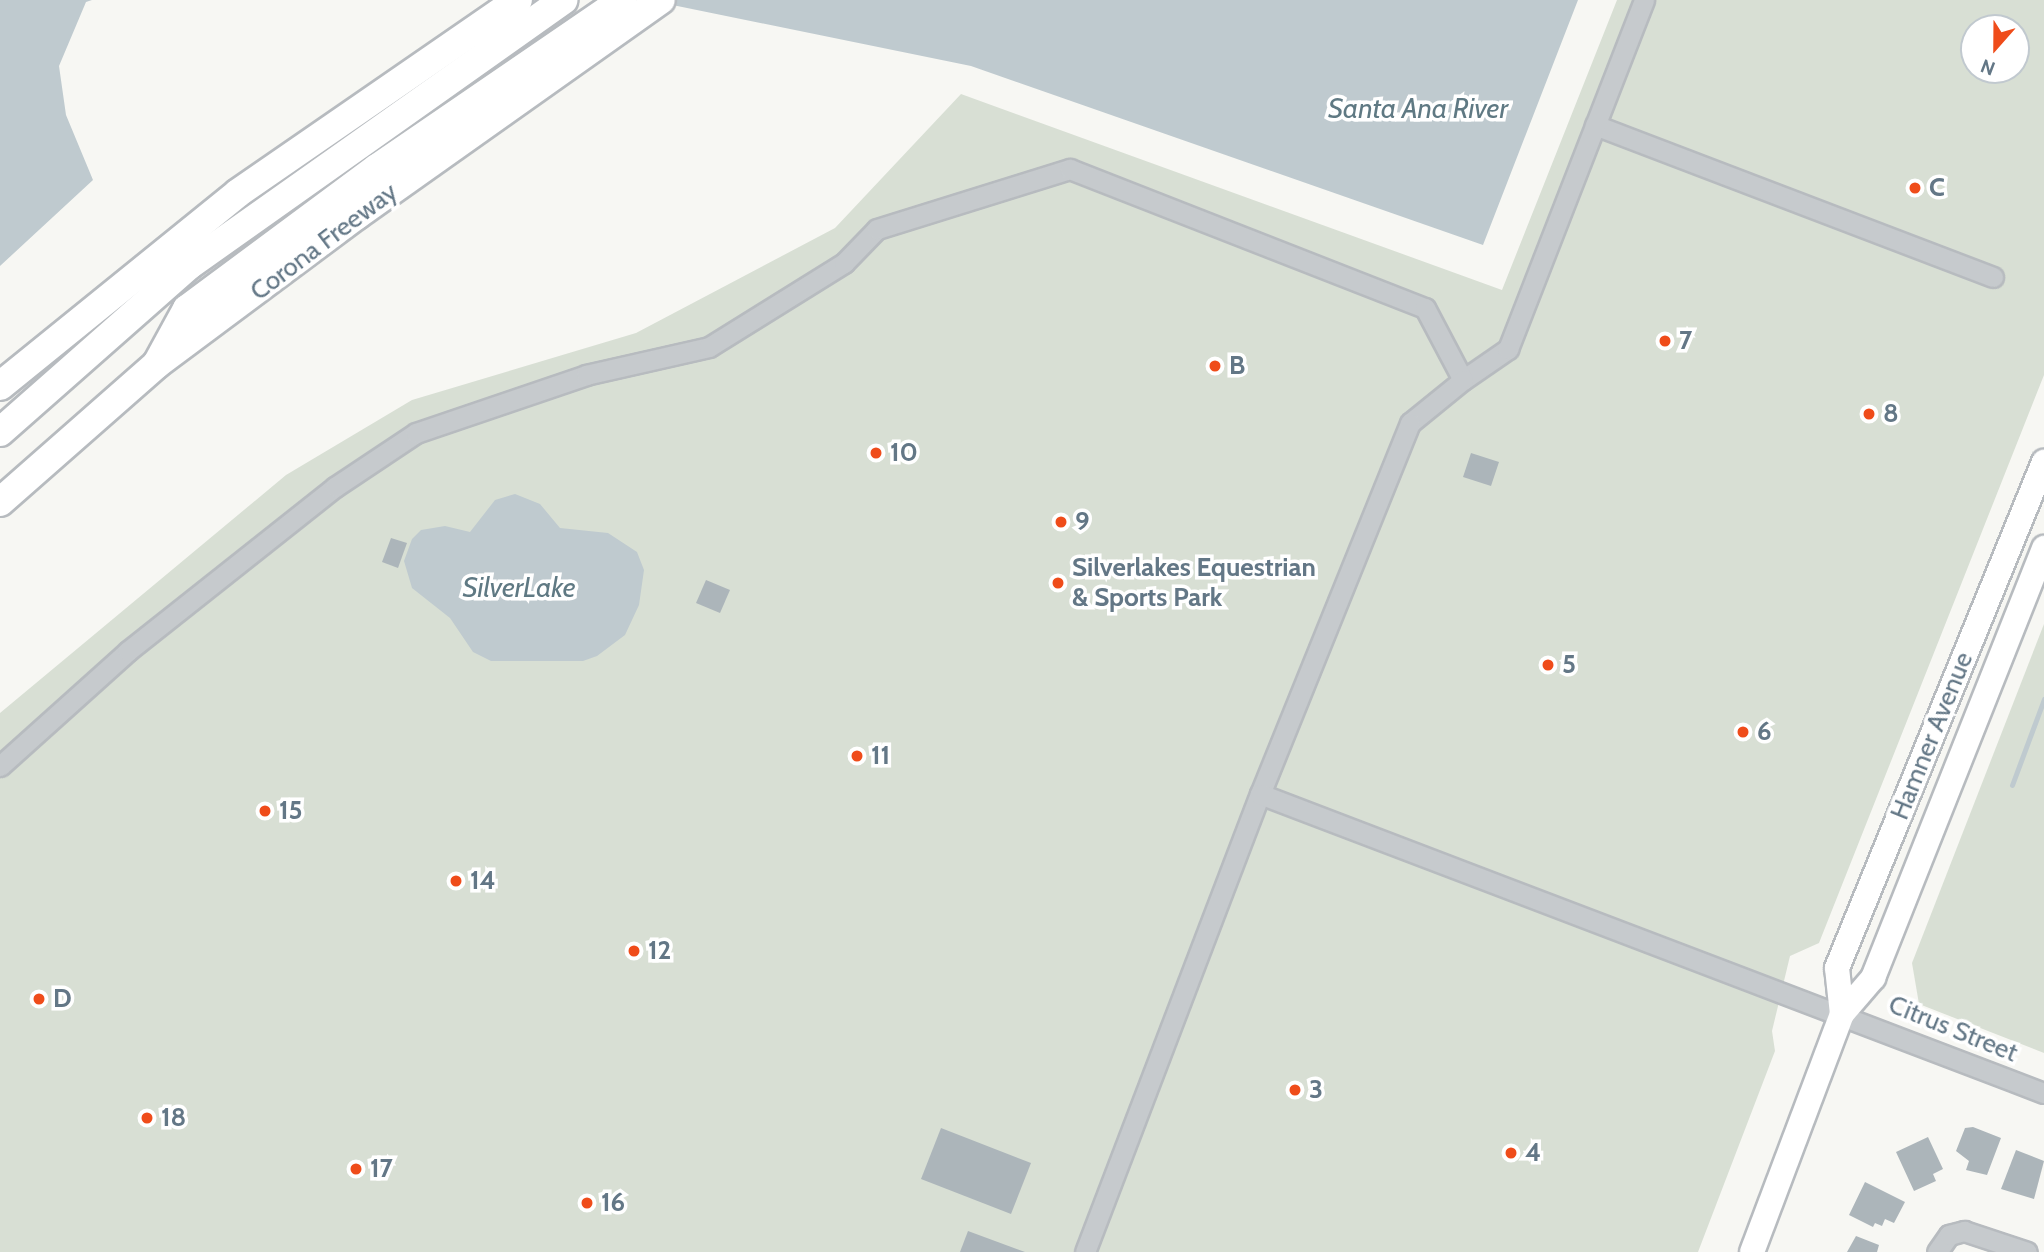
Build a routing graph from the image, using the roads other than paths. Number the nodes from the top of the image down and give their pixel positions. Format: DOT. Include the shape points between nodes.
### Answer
graph roads {
  1 [pos="518,0"];
  2 [pos="563,0"];
  3 [pos="622,0"];
  4 [pos="661,0"];
  5 [pos="1644,0"];
  6 [pos="1595,125"];
  7 [pos="1993,277"];
  8 [pos="157,364"];
  9 [pos="1463,380"];
  10 [pos="0,386"];
  11 [pos="0,432"];
  12 [pos="2044,463"];
  13 [pos="0,502"];
  14 [pos="2044,548"];
  15 [pos="0,766"];
  16 [pos="1260,794"];
  17 [pos="1842,1014"];
  18 [pos="2044,1093"];
  19 [pos="1085,1252"];
  20 [pos="1752,1252"];
  21 [pos="1937,1252"];
  22 [pos="2027,1252"];
  1 -- 10 [label="highway" via="238,193"];
  2 -- 11 [label="highway" via="188,266"];
  3 -- 8 [label="highway" via="377,168 187,309"];
  4 -- 8 [label="highway, Corona Freeway" via="357,215"];
  5 -- 6 [label="street"];
  6 -- 7 [label="street"];
  6 -- 9 [label="street" via="1508,349"];
  8 -- 13 [label="highway, Corona Freeway"];
  9 -- 15 [label="street" via="1425,308 1070,169 877,229 844,263 709,347 586,375 416,433 335,487 128,651"];
  9 -- 16 [label="street" via="1410,423"];
  12 -- 17 [label="main road, Hamner Avenue" via="1837,968"];
  14 -- 17 [label="main road, Hamner Avenue" via="1873,978"];
  16 -- 17 [label="street, Citrus Street"];
  16 -- 19 [label="street"];
  17 -- 18 [label="street, Citrus Street"];
  17 -- 20 [label="main road, Hamner Avenue"];
  21 -- 22 [label="street" via="1949,1236 1964,1231"];
}
